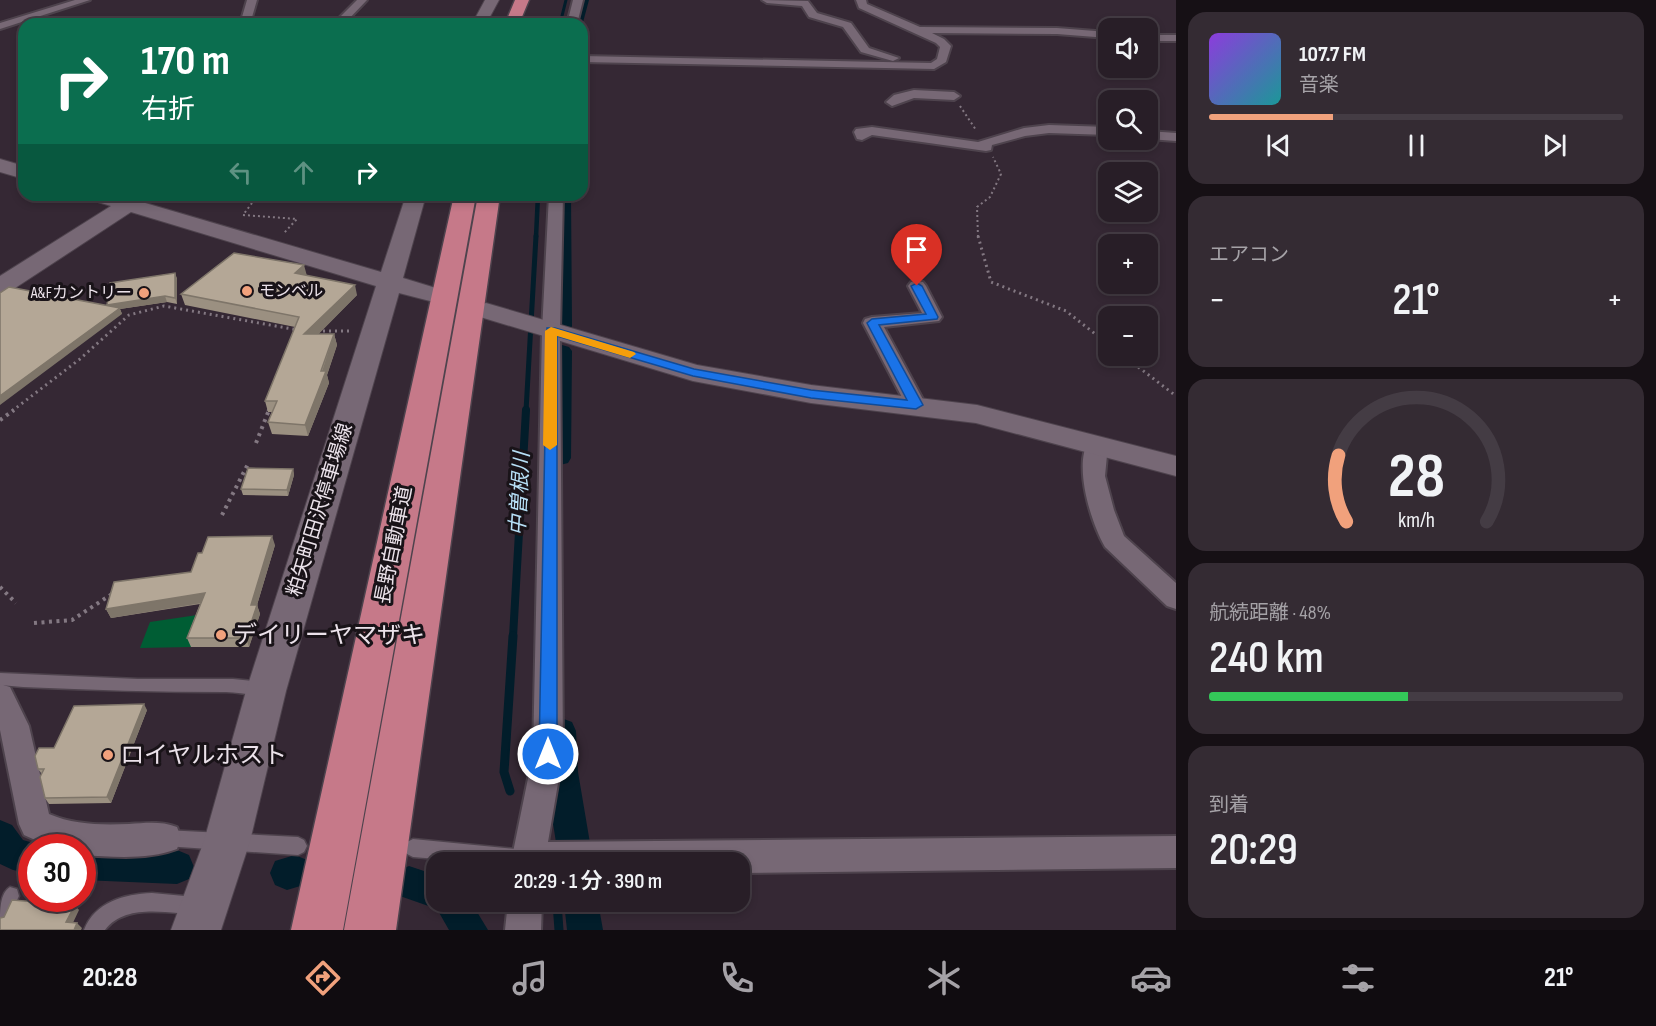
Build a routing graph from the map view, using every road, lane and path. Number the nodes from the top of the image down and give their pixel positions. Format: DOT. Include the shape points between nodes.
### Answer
graph roads {
  1 [pos="85,0"];
  2 [pos="252,0"];
  3 [pos="362,0"];
  4 [pos="492,0"];
  5 [pos="522,0"];
  6 [pos="536,0"];
  7 [pos="578,0"];
  8 [pos="767,0"];
  9 [pos="861,0"];
  10 [pos="26,18"];
  11 [pos="247,18"];
  12 [pos="344,18"];
  13 [pos="482,18"];
  14 [pos="514,18"];
  15 [pos="529,18"];
  16 [pos="574,18"];
  17 [pos="18,20"];
  18 [pos="13,22"];
  19 [pos="18,23"];
  20 [pos="0,26"];
  21 [pos="920,30"];
  22 [pos="1098,34"];
  23 [pos="1158,38"];
  24 [pos="1176,38"];
  25 [pos="588,60"];
  26 [pos="914,65"];
  27 [pos="954,96"];
  28 [pos="892,102"];
  29 [pos="892,118"];
  30 [pos="1098,131"];
  31 [pos="890,134"];
  32 [pos="862,136"];
  33 [pos="1158,136"];
  34 [pos="1176,137"];
  35 [pos="986,145"];
  36 [pos="0,165"];
  37 [pos="18,171"];
  38 [pos="132,201"];
  39 [pos="137,201"];
  40 [pos="254,201"];
  41 [pos="414,201"];
  42 [pos="464,201"];
  43 [pos="488,201"];
  44 [pos="556,201"];
  45 [pos="272,247"];
  46 [pos="389,281"];
  47 [pos="917,286"];
  48 [pos="0,287"];
  49 [pos="430,294"];
  50 [pos="486,311"];
  51 [pos="362,330"];
  52 [pos="304,331"];
  53 [pos="315,331"];
  54 [pos="551,331"];
  55 [pos="1098,336"];
  56 [pos="1137,366"];
  57 [pos="1176,396"];
  58 [pos="273,399"];
  59 [pos="916,405"];
  60 [pos="0,420"];
  61 [pos="256,443"];
  62 [pos="1097,445"];
  63 [pos="249,462"];
  64 [pos="1176,466"];
  65 [pos="222,515"];
  66 [pos="0,587"];
  67 [pos="118,590"];
  68 [pos="1176,599"];
  69 [pos="16,603"];
  70 [pos="34,623"];
  71 [pos="0,679"];
  72 [pos="266,691"];
  73 [pos="0,696"];
  74 [pos="165,838"];
  75 [pos="227,841"];
  76 [pos="298,846"];
  77 [pos="414,848"];
  78 [pos="449,852"];
  79 [pos="530,852"];
  80 [pos="1176,852"];
  81 [pos="750,858"];
  82 [pos="10,896"];
  83 [pos="524,912"];
  84 [pos="0,914"];
  85 [pos="200,918"];
  86 [pos="93,930"];
  87 [pos="316,930"];
  88 [pos="370,930"];
  89 [pos="522,930"];
  1 -- 10 [label="street"];
  2 -- 11 [label="street"];
  3 -- 12 [label="street"];
  4 -- 13 [label="street"];
  5 -- 14 [label="highway"];
  6 -- 15 [label="highway"];
  7 -- 16 [label="street"];
  8 -- 26 [label="street" via="805,3 813,15 847,25 865,50"];
  9 -- 21 [label="street" via="862,6"];
  17 -- 18 [label="street"];
  18 -- 19 [label="street"];
  18 -- 20 [label="street"];
  21 -- 22 [label="street"];
  21 -- 26 [label="street" via="946,46 942,60 934,66"];
  23 -- 24 [label="street"];
  25 -- 26 [label="street"];
  27 -- 28 [label="street" via="914,94"];
  27 -- 35 [label="path"];
  29 -- 31 [label="street"];
  30 -- 35 [label="street" via="1024,132"];
  31 -- 32 [label="street" via="864,131"];
  31 -- 35 [label="street"];
  33 -- 34 [label="street"];
  35 -- 55 [label="path" via="1001,169 990,196 977,207 975,217 991,282 1066,311"];
  36 -- 37 [label="street"];
  38 -- 48 [label="street"];
  39 -- 45 [label="street"];
  40 -- 45 [label="path" via="243,215 297,219"];
  41 -- 46 [label="street, 粕矢町田沢停車場線"];
  42 -- 87 [label="highway, 長野自動車道"];
  43 -- 88 [label="highway, 長野自動車道"];
  44 -- 54 [label="street"];
  45 -- 46 [label="street"];
  46 -- 49 [label="street"];
  46 -- 72 [label="street, 粕矢町田沢停車場線"];
  47 -- 59 [label="street" via="933,317 872,323"];
  50 -- 54 [label="street"];
  51 -- 53 [label="path"];
  52 -- 60 [label="path" via="175,307 139,311 129,315 80,359"];
  54 -- 59 [label="street" via="693,373 811,394"];
  54 -- 79 [label="street" via="548,754"];
  56 -- 57 [label="path"];
  58 -- 61 [label="path"];
  59 -- 62 [label="street" via="977,414"];
  62 -- 64 [label="street"];
  62 -- 68 [label="street" via="1094,476 1114,542"];
  63 -- 65 [label="path"];
  66 -- 69 [label="path"];
  67 -- 70 [label="path" via="72,620"];
  71 -- 72 [label="lane" via="249,685"];
  72 -- 75 [label="street, 粕矢町田沢停車場線"];
  73 -- 74 [label="street" via="14,726 34,824 55,835 86,841"];
  74 -- 75 [label="lane"];
  75 -- 76 [label="lane"];
  75 -- 85 [label="street, 粕矢町田沢停車場線"];
  77 -- 78 [label="lane"];
  80 -- 81 [label="street"];
  82 -- 84 [label="lane"];
  83 -- 89 [label="street"];
  85 -- 86 [label="lane" via="150,902 126,904 100,917"];
}
